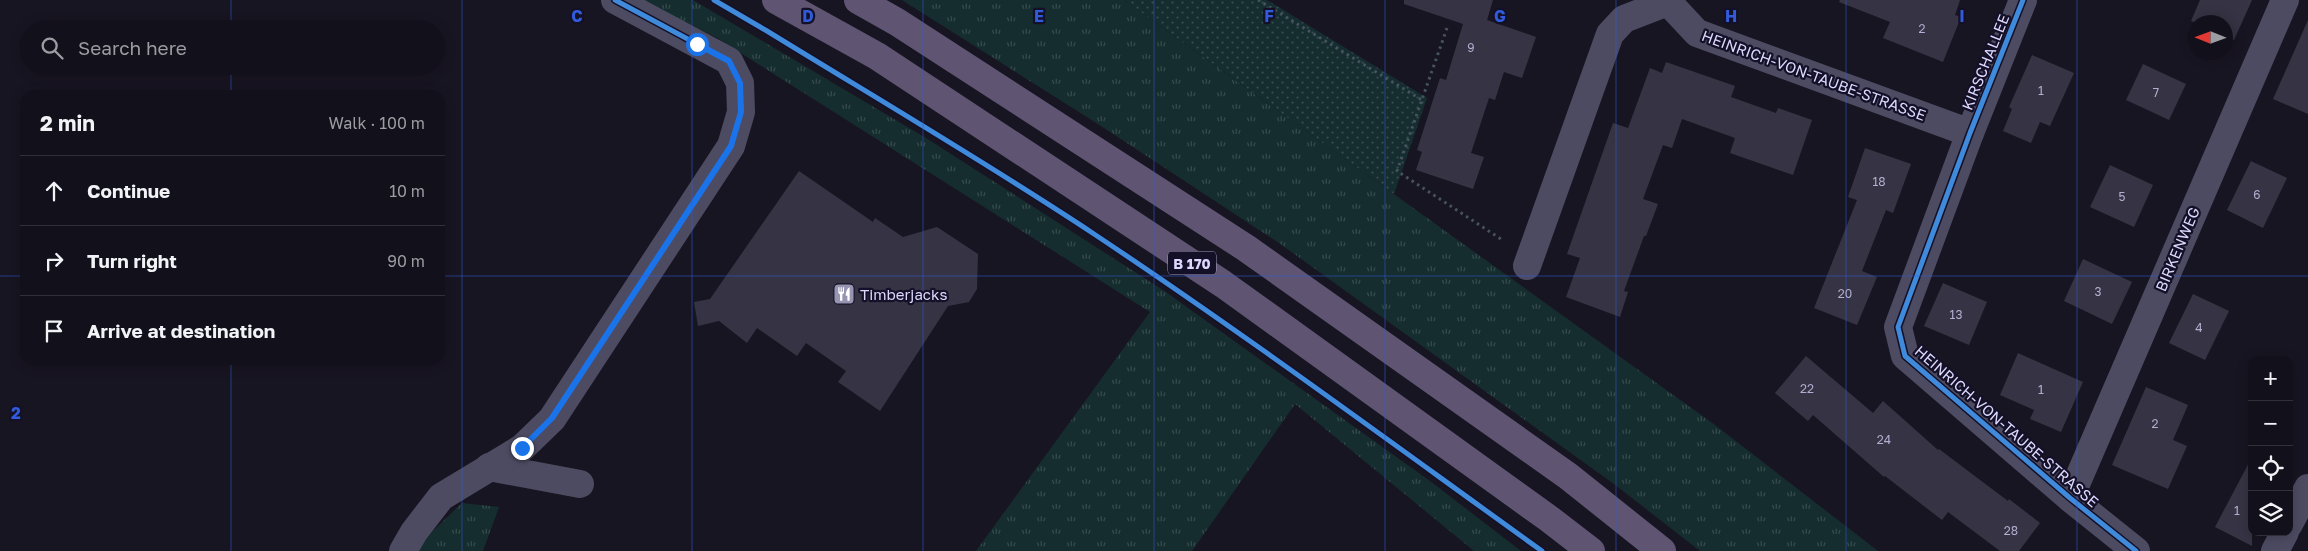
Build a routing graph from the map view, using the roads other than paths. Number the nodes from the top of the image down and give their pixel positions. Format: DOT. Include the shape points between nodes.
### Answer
graph roads {
  1 [pos="615,0"];
  2 [pos="776,0"];
  3 [pos="858,0"];
  4 [pos="2023,0"];
  5 [pos="2285,0"];
  6 [pos="1668,1"];
  7 [pos="1970,133"];
  8 [pos="1528,262"];
  9 [pos="490,467"];
  10 [pos="580,484"];
  11 [pos="2308,488"];
  12 [pos="2070,498"];
  13 [pos="2293,516"];
  14 [pos="2283,536"];
  15 [pos="403,551"];
  16 [pos="1591,551"];
  17 [pos="1662,551"];
  18 [pos="2136,551"];
  19 [pos="2276,551"];
  1 -- 9 [label="street" via="729,61 740,83 741,112 731,146 552,418 522,448"];
  2 -- 16 [label="main road, B 170" via="877,56 1223,284"];
  3 -- 17 [label="main road, B 170" via="1246,248 1568,476"];
  4 -- 7 [label="street, KIRSCHALLEE"];
  5 -- 12 [label="street, BIRKENWEG"];
  6 -- 7 [label="street, HEINRICH-VON-TAUBE-STRASSE" via="1697,33"];
  6 -- 8 [label="street, HEINRICH-VON-TAUBE-STRASSE" via="1624,19 1610,34"];
  7 -- 12 [label="street, HEINRICH-VON-TAUBE-STRASSE" via="1898,327 1905,356"];
  9 -- 10 [label="street"];
  9 -- 15 [label="street" via="441,497"];
  11 -- 13 [label="street"];
  12 -- 18 [label="street, HEINRICH-VON-TAUBE-STRASSE"];
  14 -- 19 [label="street"];
}
